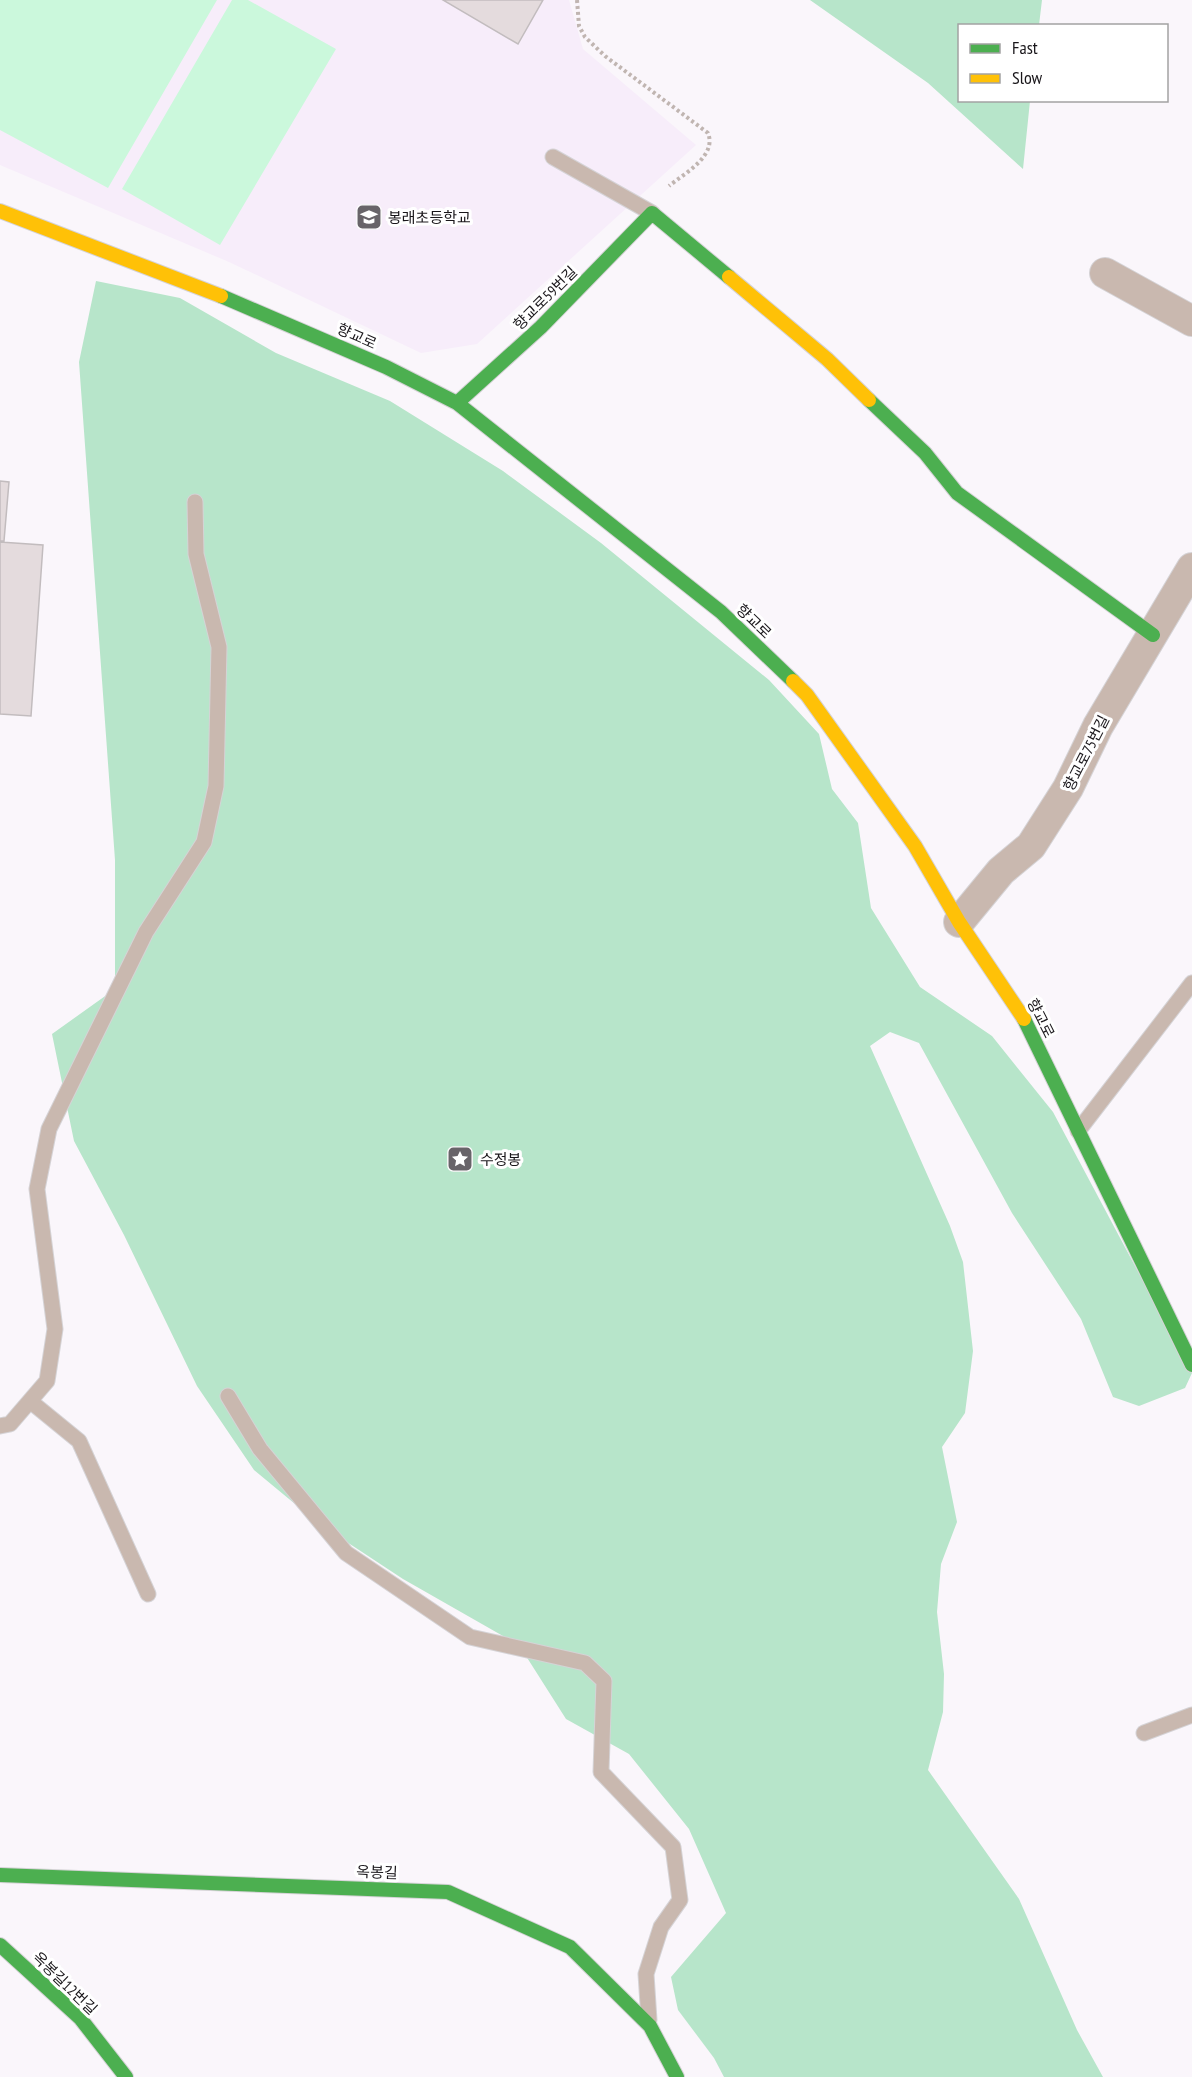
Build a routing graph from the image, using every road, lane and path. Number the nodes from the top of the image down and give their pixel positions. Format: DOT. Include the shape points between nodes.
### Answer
graph roads {
  1 [pos="577,0"];
  2 [pos="553,157"];
  3 [pos="0,211"];
  4 [pos="650,211"];
  5 [pos="1105,273"];
  6 [pos="1192,321"];
  7 [pos="458,403"];
  8 [pos="195,502"];
  9 [pos="1192,568"];
  10 [pos="1153,635"];
  11 [pos="959,922"];
  12 [pos="1192,983"];
  13 [pos="1078,1131"];
  14 [pos="1192,1365"];
  15 [pos="228,1396"];
  16 [pos="30,1401"];
  17 [pos="0,1426"];
  18 [pos="148,1594"];
  19 [pos="1192,1715"];
  20 [pos="1144,1733"];
  21 [pos="0,1875"];
  22 [pos="0,1945"];
  23 [pos="650,2026"];
  24 [pos="126,2077"];
  25 [pos="677,2077"];
  1 -- 4 [label="path" via="579,26 585,37 699,124 711,141 701,159 660,194"];
  2 -- 4 [label="lane"];
  3 -- 7 [label="street, 향교로" via="122,254 243,304"];
  4 -- 7 [label="street, 향교로59번길" via="541,327"];
  4 -- 10 [label="street" via="827,359 925,453 957,493"];
  5 -- 6 [label="street"];
  7 -- 11 [label="street, 향교로" via="721,612 807,695 915,846"];
  8 -- 16 [label="lane" via="196,554 219,647 216,786 204,842 146,932 49,1130 37,1189 55,1329 47,1381"];
  9 -- 10 [label="street, 향교로75번길"];
  10 -- 11 [label="street, 향교로75번길" via="1031,846 1001,870"];
  11 -- 13 [label="street, 향교로" via="1019,1008"];
  12 -- 13 [label="lane"];
  13 -- 14 [label="street, 향교로"];
  15 -- 23 [label="lane" via="260,1449 346,1553 470,1636 585,1663 604,1681 601,1772 673,1847 681,1900 661,1927 646,1974"];
  16 -- 17 [label="lane" via="10,1424"];
  16 -- 18 [label="lane" via="79,1441"];
  19 -- 20 [label="lane"];
  21 -- 23 [label="street, 옥봉길" via="448,1892 570,1947"];
  22 -- 24 [label="street, 옥봉길12번길" via="80,2018"];
  23 -- 25 [label="street, 옥봉길"];
}
